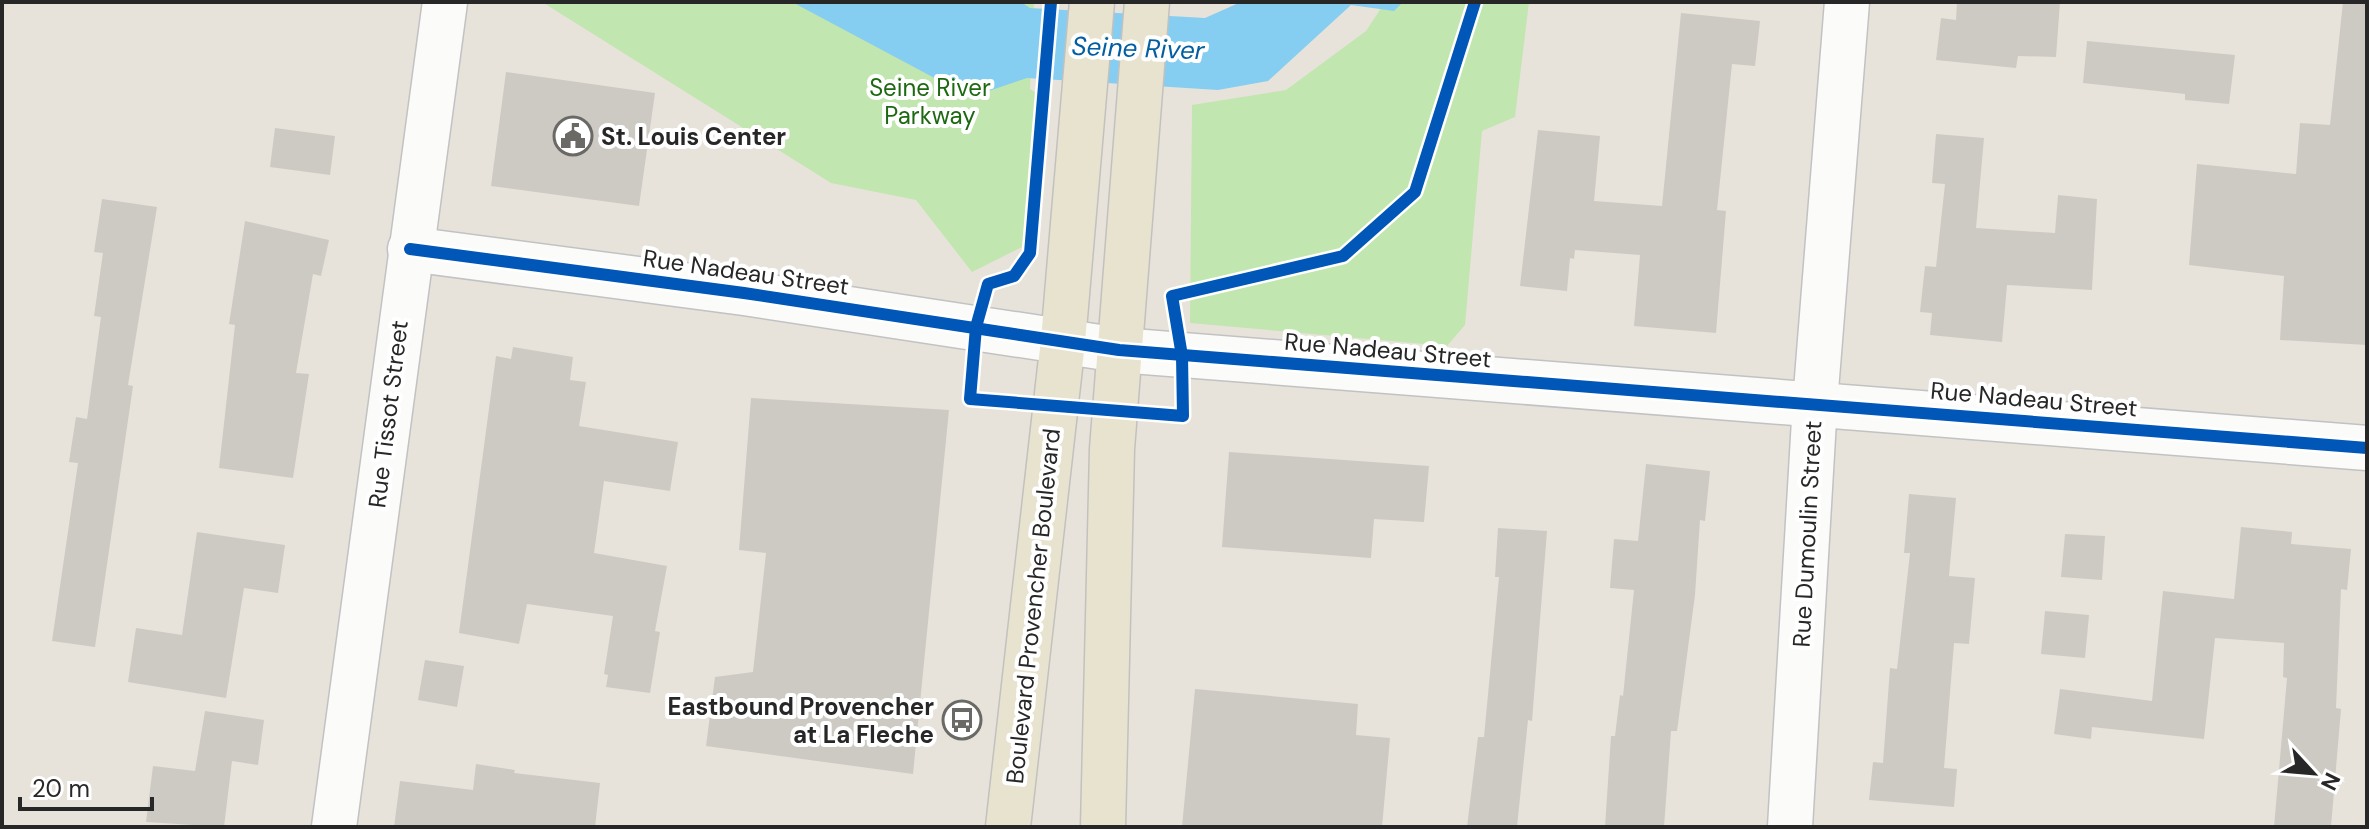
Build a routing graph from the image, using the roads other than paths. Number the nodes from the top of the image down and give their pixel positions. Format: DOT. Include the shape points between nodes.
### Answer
graph roads {
  1 [pos="445,2"];
  2 [pos="1092,2"];
  3 [pos="1147,2"];
  4 [pos="1847,2"];
  5 [pos="410,249"];
  6 [pos="1063,341"];
  7 [pos="1119,350"];
  8 [pos="1815,403"];
  9 [pos="2367,448"];
  10 [pos="334,827"];
  11 [pos="1008,827"];
  12 [pos="1103,827"];
  13 [pos="1790,827"];
  1 -- 5 [label="street, Rue Tissot Street"];
  2 -- 6 [label="main road, Boulevard Provencher Boulevard"];
  3 -- 7 [label="main road"];
  4 -- 8 [label="street, Rue Dumoulin Street"];
  5 -- 6 [label="street, Rue Nadeau Street"];
  5 -- 10 [label="street, Rue Tissot Street"];
  6 -- 7 [label="street, Rue Nadeau Street"];
  6 -- 11 [label="main road, Boulevard Provencher Boulevard"];
  7 -- 8 [label="street, Rue Nadeau Street"];
  7 -- 12 [label="main road"];
  8 -- 9 [label="street, Rue Nadeau Street"];
  8 -- 13 [label="street, Rue Dumoulin Street"];
}
